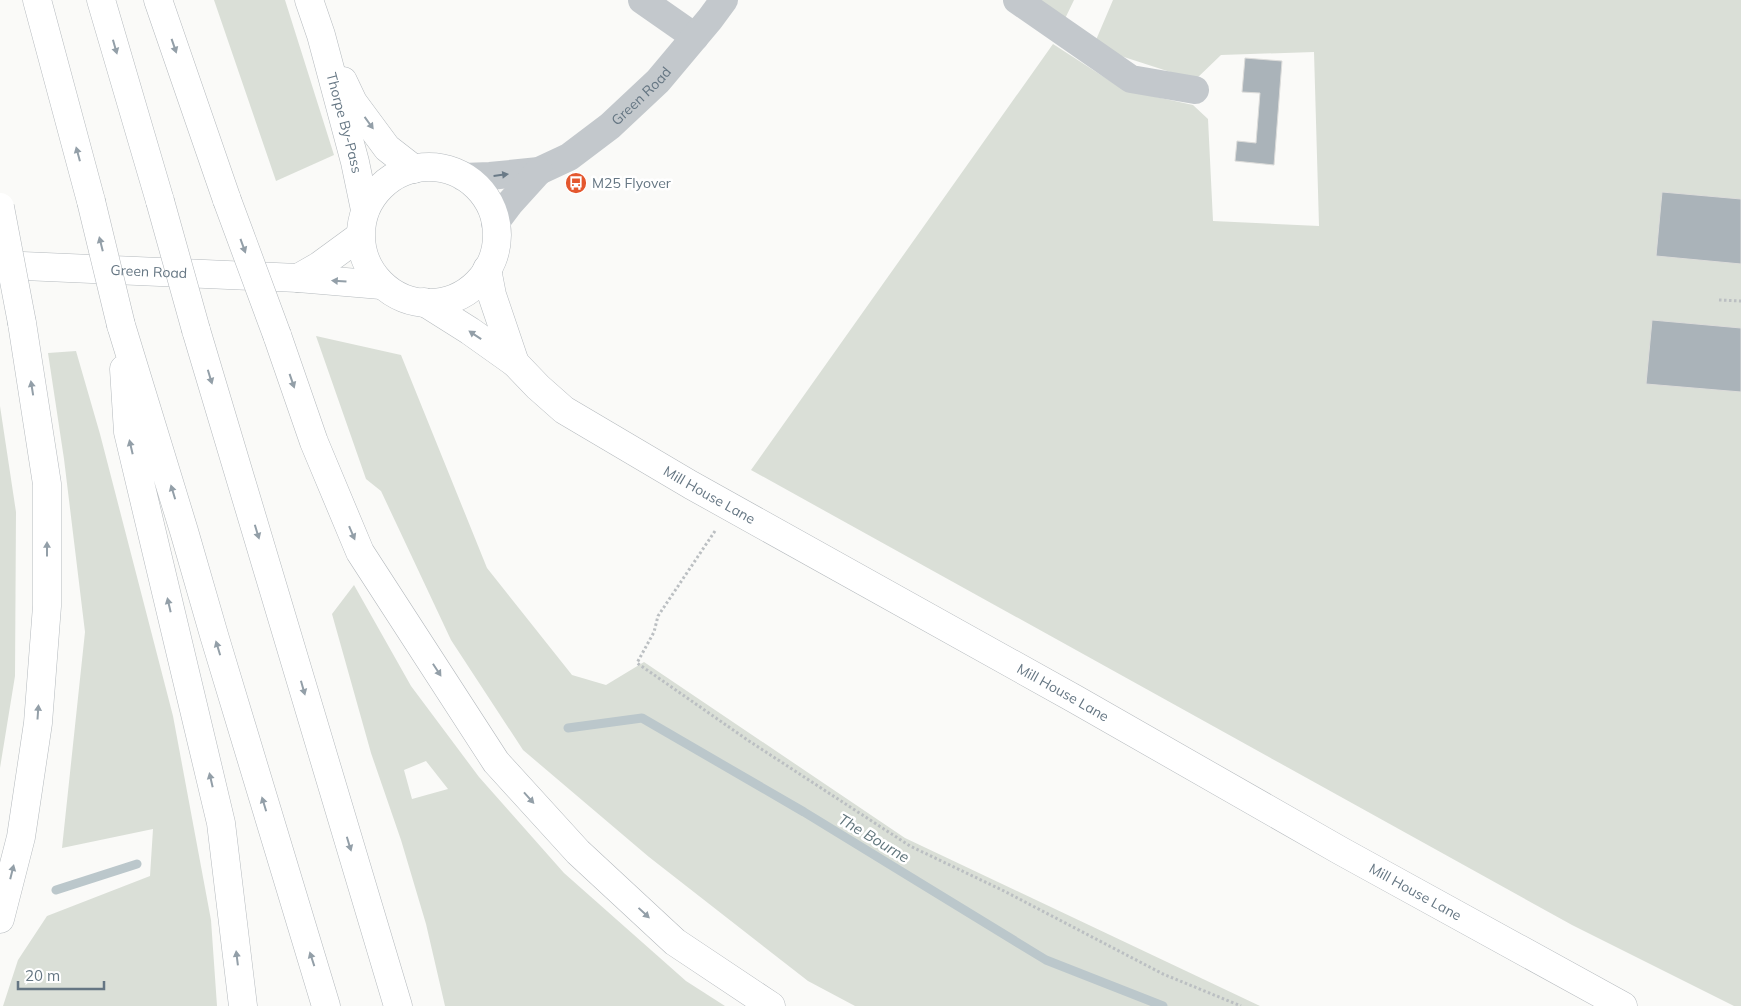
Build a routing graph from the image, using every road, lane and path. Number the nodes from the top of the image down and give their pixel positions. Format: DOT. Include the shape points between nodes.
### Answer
graph roads {
  1 [pos="37,0"];
  2 [pos="101,0"];
  3 [pos="158,0"];
  4 [pos="309,0"];
  5 [pos="642,0"];
  6 [pos="724,0"];
  7 [pos="1017,0"];
  8 [pos="320,35"];
  9 [pos="695,37"];
  10 [pos="1195,90"];
  11 [pos="414,169"];
  12 [pos="538,170"];
  13 [pos="463,177"];
  14 [pos="0,207"];
  15 [pos="365,210"];
  16 [pos="495,224"];
  17 [pos="360,236"];
  18 [pos="0,265"];
  19 [pos="487,269"];
  20 [pos="298,278"];
  21 [pos="381,285"];
  22 [pos="1718,300"];
  23 [pos="1741,301"];
  24 [pos="424,302"];
  25 [pos="121,325"];
  26 [pos="515,363"];
  27 [pos="731,508"];
  28 [pos="0,919"];
  29 [pos="243,1006"];
  30 [pos="326,1006"];
  31 [pos="398,1006"];
  32 [pos="771,1006"];
  33 [pos="1240,1006"];
  34 [pos="1623,1006"];
  25 -- 1 [label="main road, one-way, bridge"];
  2 -- 31 [label="main road, one-way, bridge"];
  3 -- 32 [label="main road, one-way, bridge" via="314,442 360,552 496,762 578,852 675,942"];
  4 -- 8 [label="main road, Thorpe By-Pass"];
  5 -- 9 [label="street"];
  6 -- 9 [label="street, Green Road"];
  7 -- 10 [label="street" via="1131,79"];
  8 -- 11 [label="main road, Thorpe By-Pass, one-way" via="353,102 387,148"];
  8 -- 15 [label="main road, Thorpe By-Pass"];
  9 -- 12 [label="street, Green Road" via="658,81 610,126 569,156"];
  11 -- 13 [label="main road" via="427,166 454,171"];
  11 -- 15 [label="main road" via="401,172 379,187"];
  13 -- 12 [label="street, Green Road, one-way"];
  12 -- 16 [label="street, Green Road"];
  13 -- 16 [label="main road" via="476,185 492,208"];
  28 -- 14 [label="main road, one-way, bridge" via="21,837 38,723 46,606 48,484"];
  15 -- 17 [label="main road"];
  16 -- 19 [label="main road" via="498,234 493,260"];
  17 -- 20 [label="main road"];
  17 -- 21 [label="main road" via="366,262"];
  18 -- 20 [label="main road, Green Road"];
  19 -- 24 [label="main road" via="478,283 456,298 430,304"];
  19 -- 26 [label="main road, Mill House Lane" via="492,295"];
  21 -- 20 [label="main road, Green Road, one-way"];
  21 -- 24 [label="main road" via="404,299"];
  22 -- 23 [label="path"];
  26 -- 24 [label="main road, Mill House Lane, one-way"];
  29 -- 25 [label="main road, one-way" via="221,823 128,432"];
  30 -- 25 [label="main road, one-way"];
  26 -- 27 [label="main road, Mill House Lane" via="564,410"];
  27 -- 33 [label="path" via="658,616 654,632 637,663 749,742 910,846 1163,974"];
  27 -- 34 [label="main road, Mill House Lane"];
}
